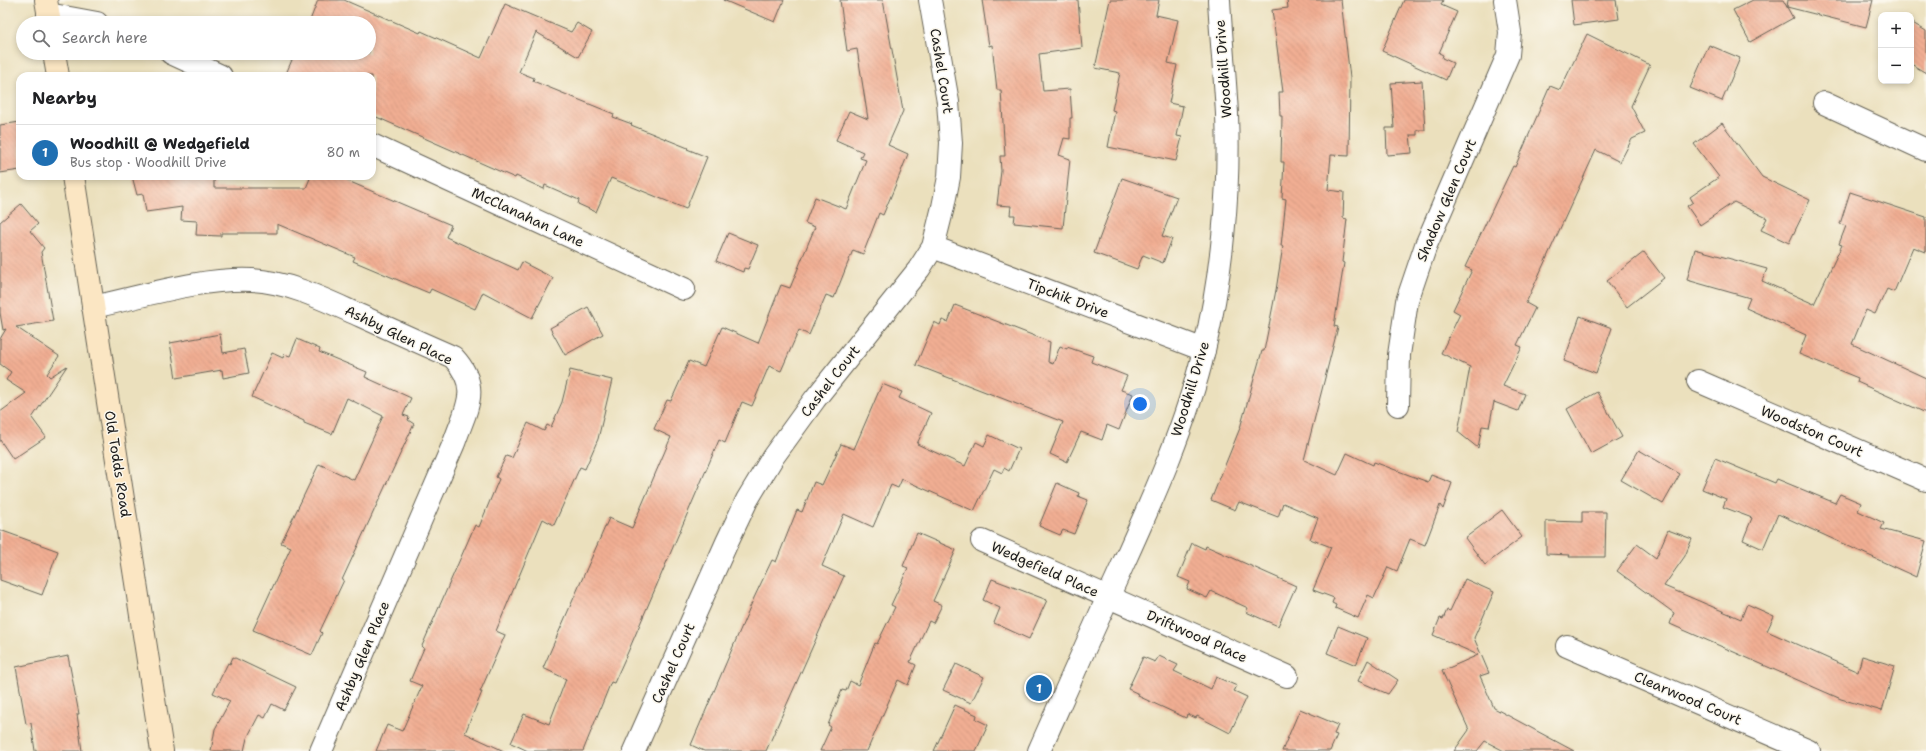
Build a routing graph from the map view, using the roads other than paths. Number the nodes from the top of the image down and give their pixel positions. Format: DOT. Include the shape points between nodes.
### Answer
graph roads {
  1 [pos="930,0"];
  2 [pos="1219,0"];
  3 [pos="1505,0"];
  4 [pos="48,12"];
  5 [pos="66,16"];
  6 [pos="55,60"];
  7 [pos="186,60"];
  8 [pos="57,72"];
  9 [pos="212,72"];
  10 [pos="1824,103"];
  11 [pos="376,147"];
  12 [pos="1926,150"];
  13 [pos="74,180"];
  14 [pos="933,247"];
  15 [pos="684,289"];
  16 [pos="93,308"];
  17 [pos="1204,350"];
  18 [pos="1698,381"];
  19 [pos="1398,405"];
  20 [pos="1926,480"];
  21 [pos="982,541"];
  22 [pos="1107,597"];
  23 [pos="1567,646"];
  24 [pos="1287,676"];
  25 [pos="162,751"];
  26 [pos="321,751"];
  27 [pos="634,751"];
  28 [pos="1039,751"];
  29 [pos="1809,751"];
  1 -- 14 [label="street, Cashel Court" via="948,102 951,143 949,177"];
  2 -- 17 [label="street, Woodhill Drive" via="1227,115 1226,180 1224,226"];
  3 -- 19 [label="street, Shadow Glen Court" via="1510,32 1508,55 1426,245 1407,301 1399,355"];
  4 -- 5 [label="street"];
  6 -- 8 [label="main road"];
  7 -- 9 [label="street"];
  10 -- 12 [label="street"];
  11 -- 15 [label="street, McClanahan Lane"];
  13 -- 16 [label="main road, Old Todds Road"];
  14 -- 17 [label="street, Tipchik Drive"];
  14 -- 27 [label="street, Cashel Court" via="919,269 815,399 773,457 747,500"];
  16 -- 25 [label="main road, Old Todds Road"];
  16 -- 26 [label="street, Ashby Glen Place" via="178,288 218,282 266,282 319,297 453,358 463,368 470,386 469,401 454,443"];
  17 -- 22 [label="street, Woodhill Drive" via="1188,404 1149,506"];
  18 -- 20 [label="street, Woodston Court"];
  21 -- 22 [label="street, Wedgefield Place"];
  22 -- 24 [label="street, Driftwood Place"];
  22 -- 28 [label="street, Woodhill Drive"];
  23 -- 29 [label="street, Clearwood Court"];
}
